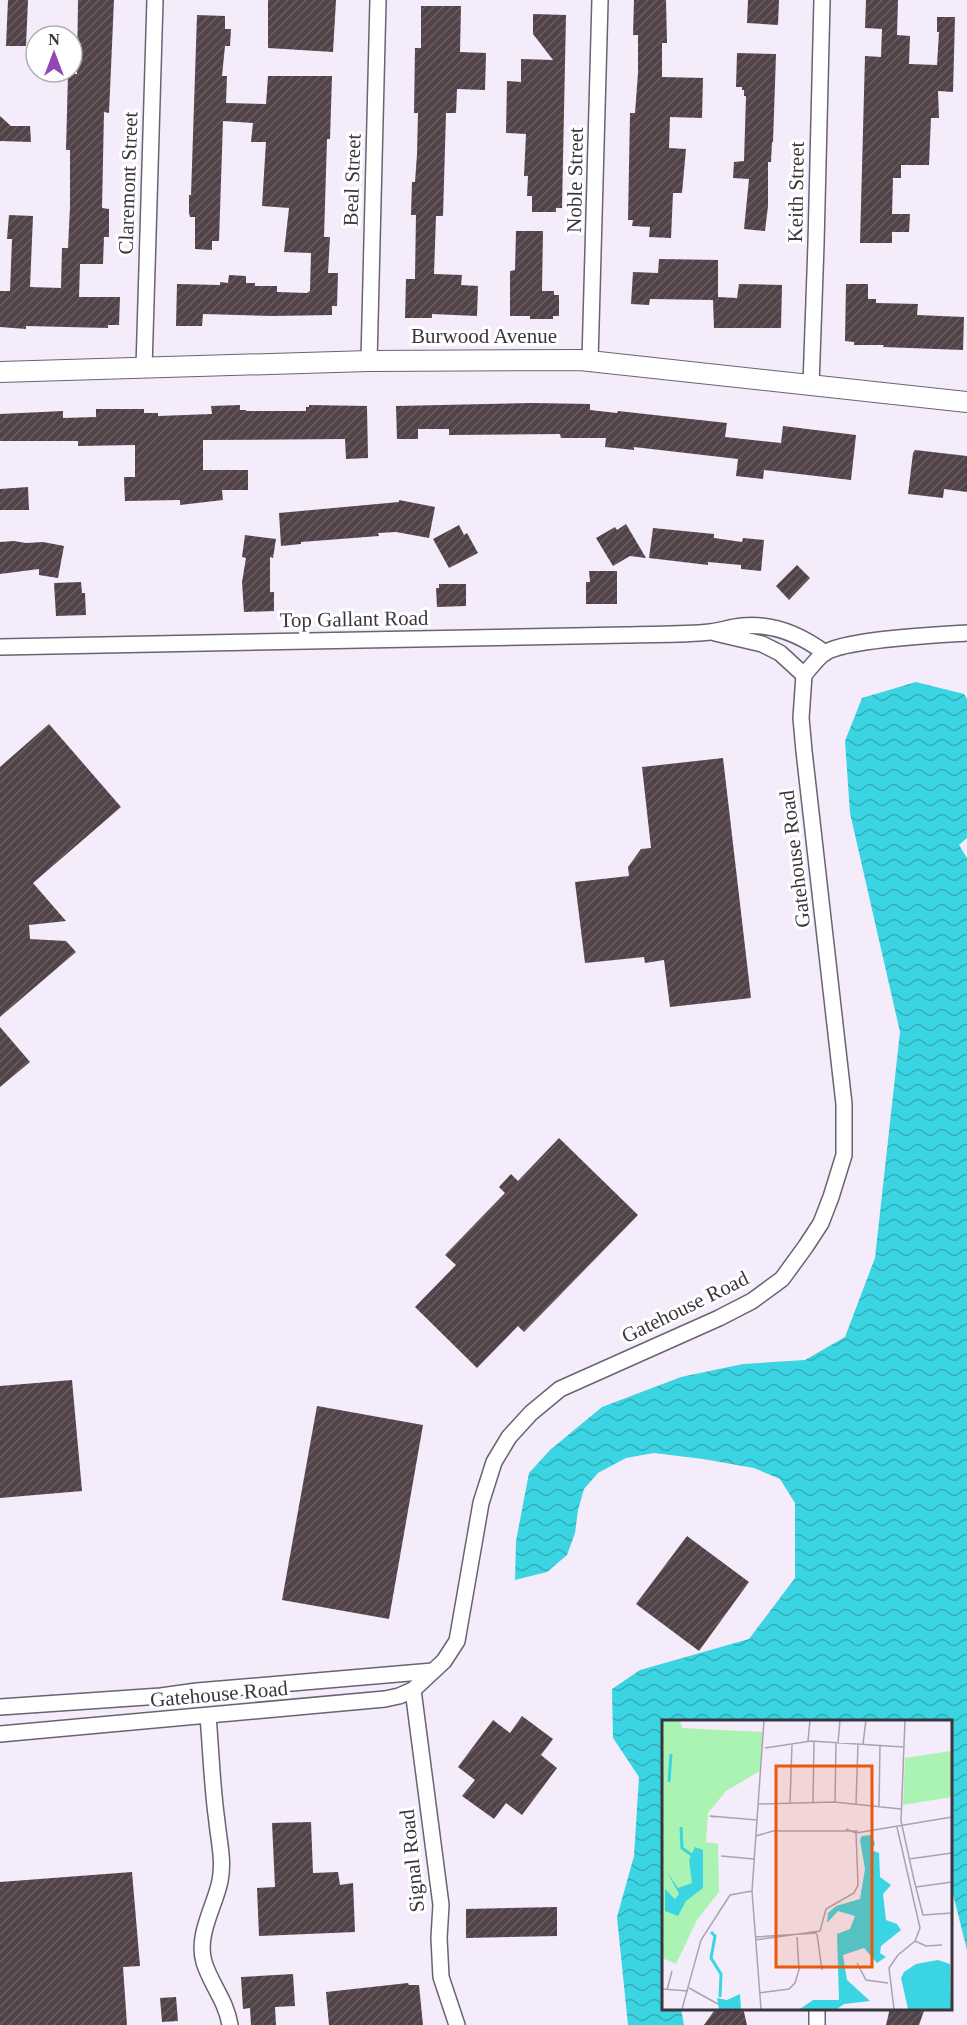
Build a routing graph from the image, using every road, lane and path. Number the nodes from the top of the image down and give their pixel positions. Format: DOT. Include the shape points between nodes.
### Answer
graph roads {
  1 [pos="155,0"];
  2 [pos="378,0"];
  3 [pos="600,0"];
  4 [pos="822,0"];
  5 [pos="369,361"];
  6 [pos="590,361"];
  7 [pos="144,368"];
  8 [pos="0,372"];
  9 [pos="811,385"];
  10 [pos="967,402"];
  11 [pos="709,632"];
  12 [pos="967,633"];
  13 [pos="0,647"];
  14 [pos="825,653"];
  15 [pos="804,675"];
  16 [pos="433,1671"];
  17 [pos="413,1690"];
  18 [pos="0,1707"];
  19 [pos="208,1716"];
  20 [pos="0,1734"];
  21 [pos="230,2025"];
  22 [pos="457,2025"];
  1 -- 7 [label="street, Claremont Street"];
  2 -- 5 [label="street, Beal Street"];
  3 -- 6 [label="street, Noble Street"];
  4 -- 9 [label="street, Keith Street"];
  5 -- 6 [label="street, Burwood Avenue"];
  5 -- 7 [label="street, Burwood Avenue"];
  6 -- 9 [label="street, Burwood Avenue"];
  7 -- 8 [label="street, Burwood Avenue"];
  9 -- 10 [label="street, Burwood Avenue"];
  11 -- 13 [label="street, Top Gallant Road"];
  11 -- 14 [label="street, Top Gallant Road" via="741,626 775,628"];
  11 -- 15 [label="street, Top Gallant Road" via="762,644 780,653"];
  12 -- 14 [label="street" via="888,639"];
  14 -- 15 [label="street"];
  15 -- 16 [label="street, Gatehouse Road" via="804,751 844,1104 844,1155 831,1197 820,1223 782,1279 719,1318 560,1389 508,1437 494,1462 481,1503 457,1641"];
  16 -- 17 [label="street, Gatehouse Road"];
  16 -- 18 [label="street, Gatehouse Road"];
  17 -- 19 [label="street, Gatehouse Road" via="385,1699"];
  17 -- 22 [label="street, Signal Road" via="441,1905 441,1977"];
  19 -- 20 [label="street, Gatehouse Road"];
  19 -- 21 [label="street" via="222,1864 207,1921 203,1961 225,2005"];
}
